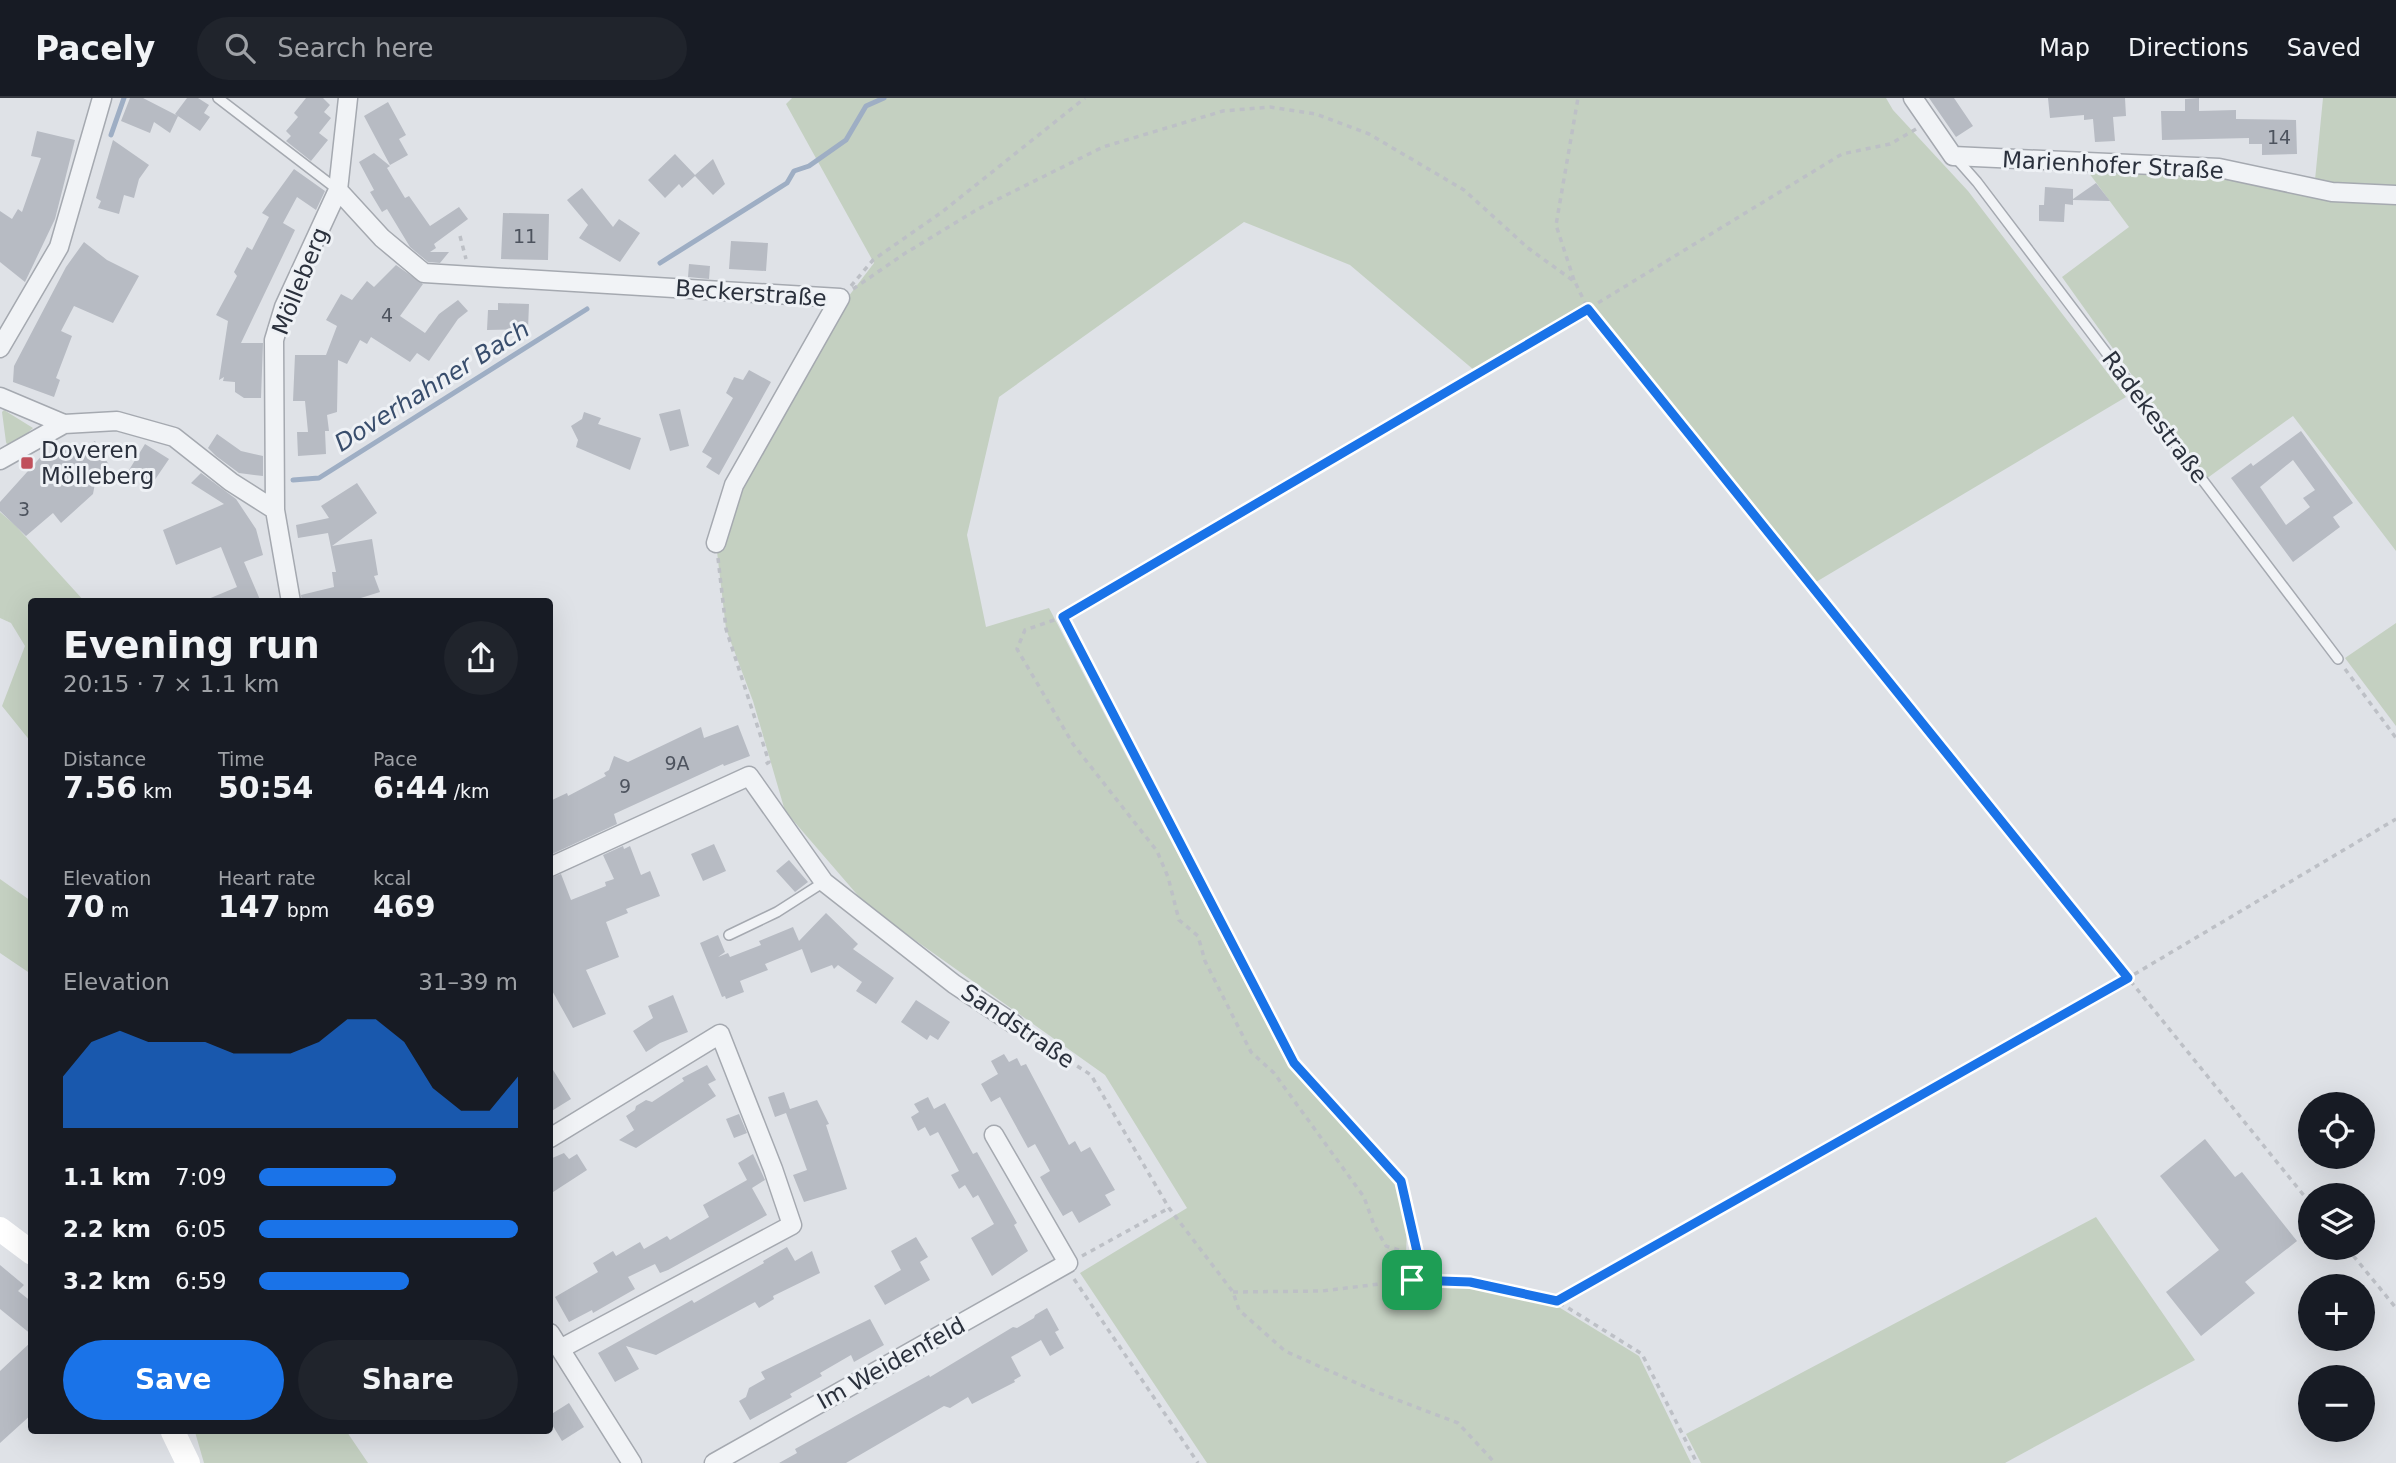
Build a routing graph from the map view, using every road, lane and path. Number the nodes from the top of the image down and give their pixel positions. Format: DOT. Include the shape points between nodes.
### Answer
graph roads {
  1 [pos="102,98"];
  2 [pos="218,98"];
  3 [pos="348,98"];
  4 [pos="1085,98"];
  5 [pos="1578,98"];
  6 [pos="1913,98"];
  7 [pos="1926,119"];
  8 [pos="1954,156"];
  9 [pos="338,190"];
  10 [pos="2396,195"];
  11 [pos="1575,282"];
  12 [pos="840,298"];
  13 [pos="1588,309"];
  14 [pos="0,348"];
  15 [pos="0,397"];
  16 [pos="64,424"];
  17 [pos="0,460"];
  18 [pos="275,510"];
  19 [pos="716,543"];
  20 [pos="290,598"];
  21 [pos="1063,617"];
  22 [pos="2338,659"];
  23 [pos="2396,738"];
  24 [pos="749,776"];
  25 [pos="2396,819"];
  26 [pos="553,866"];
  27 [pos="824,882"];
  28 [pos="729,935"];
  29 [pos="2128,978"];
  30 [pos="1014,1024"];
  31 [pos="994,1135"];
  32 [pos="553,1136"];
  33 [pos="2298,1188"];
  34 [pos="1169,1208"];
  35 [pos="0,1229"];
  36 [pos="28,1251"];
  37 [pos="1418,1256"];
  38 [pos="2357,1260"];
  39 [pos="1067,1264"];
  40 [pos="1412,1280"];
  41 [pos="1233,1292"];
  42 [pos="1557,1301"];
  43 [pos="2396,1308"];
  44 [pos="553,1338"];
  45 [pos="560,1349"];
  46 [pos="174,1434"];
  47 [pos="188,1463"];
  48 [pos="632,1463"];
  49 [pos="714,1463"];
  50 [pos="1198,1463"];
  51 [pos="1494,1463"];
  52 [pos="1698,1463"];
  1 -- 14 [label="street" via="59,247"];
  2 -- 9 [label="lane"];
  3 -- 9 [label="street, Mölleberg"];
  4 -- 12 [label="path" via="942,212 873,260"];
  5 -- 11 [label="path" via="1556,225"];
  6 -- 7 [label="street, Radekestraße"];
  7 -- 8 [label="street, Radekestraße"];
  7 -- 13 [label="path" via="1911,134 1890,144 1842,154"];
  8 -- 10 [label="street, Marienhofer Straße" via="2219,168 2332,192"];
  8 -- 22 [label="lane, Radekestraße"];
  9 -- 12 [label="street, Beckerstraße" via="382,238 424,273"];
  9 -- 18 [label="street, Mölleberg" via="284,307 274,340"];
  11 -- 12 [label="path" via="1528,248 1464,190 1369,134 1316,114 1270,107 1223,111 1103,147 978,209"];
  11 -- 13 [label="path"];
  12 -- 19 [label="street, Beckerstraße" via="734,485"];
  13 -- 21 [label="path"];
  13 -- 29 [label="path"];
  15 -- 16 [label="street"];
  16 -- 17 [label="street"];
  16 -- 18 [label="street" via="117,421 174,437"];
  18 -- 20 [label="street, Mölleberg"];
  19 -- 24 [label="path" via="726,629 769,762"];
  21 -- 37 [label="path" via="1294,1063 1401,1181"];
  21 -- 37 [label="path" via="1025,630 1017,649 1073,744 1157,851 1179,920 1198,936 1205,961 1251,1052 1275,1073 1364,1197 1386,1245"];
  22 -- 23 [label="path"];
  24 -- 26 [label="street"];
  24 -- 27 [label="street, Sandstraße"];
  25 -- 29 [label="path"];
  27 -- 28 [label="lane"];
  27 -- 30 [label="street, Sandstraße" via="954,984"];
  29 -- 33 [label="path"];
  29 -- 42 [label="path"];
  30 -- 34 [label="path, Sandstraße" via="1091,1075"];
  31 -- 39 [label="street"];
  32 -- 45 [label="street" via="720,1034 792,1224"];
  34 -- 39 [label="path"];
  34 -- 41 [label="path, Sandstraße"];
  35 -- 36 [label="main road"];
  37 -- 40 [label="path"];
  38 -- 43 [label="path"];
  39 -- 49 [label="street, Im Weidenfeld"];
  39 -- 50 [label="path"];
  40 -- 41 [label="path" via="1322,1291"];
  40 -- 42 [label="path" via="1470,1282"];
  41 -- 51 [label="path, Sandstraße" via="1238,1310 1285,1351 1458,1423"];
  42 -- 52 [label="path" via="1642,1353"];
  44 -- 45 [label="street"];
  45 -- 48 [label="street"];
  46 -- 47 [label="main road"];
}
